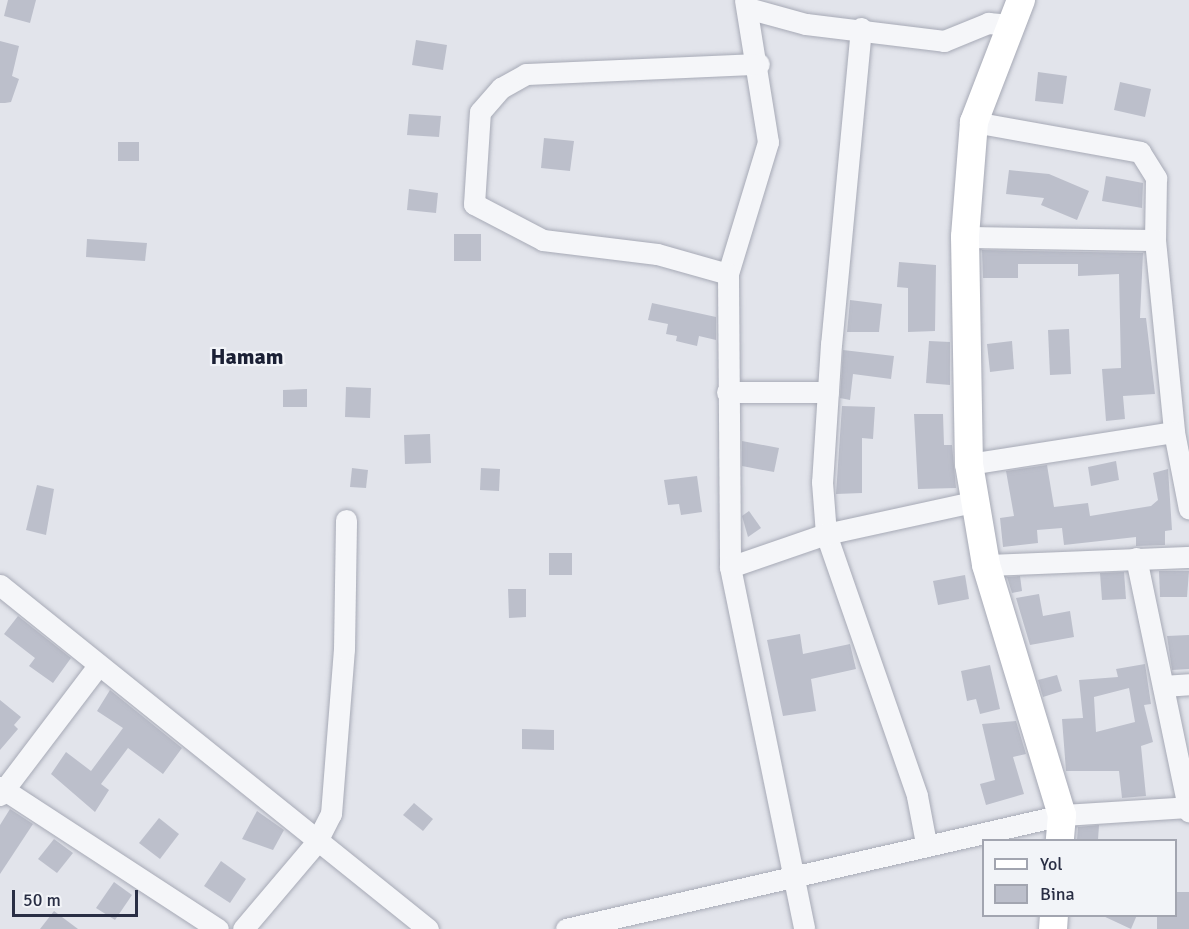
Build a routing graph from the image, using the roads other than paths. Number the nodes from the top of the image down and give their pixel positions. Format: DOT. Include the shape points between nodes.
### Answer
graph roads {
  1 [pos="748,4"];
  2 [pos="1016,13"];
  3 [pos="861,28"];
  4 [pos="759,64"];
  5 [pos="974,122"];
  6 [pos="965,237"];
  7 [pos="1155,240"];
  8 [pos="728,274"];
  9 [pos="727,392"];
  10 [pos="828,392"];
  11 [pos="1174,432"];
  12 [pos="969,464"];
  13 [pos="973,502"];
  14 [pos="1189,509"];
  15 [pos="346,520"];
  16 [pos="826,534"];
  17 [pos="1189,557"];
  18 [pos="1136,558"];
  19 [pos="986,565"];
  20 [pos="730,567"];
  21 [pos="0,585"];
  22 [pos="98,666"];
  23 [pos="1189,684"];
  24 [pos="1163,686"];
  25 [pos="1,791"];
  26 [pos="1188,808"];
  27 [pos="1061,828"];
  28 [pos="316,843"];
  29 [pos="926,843"];
  30 [pos="796,879"];
  31 [pos="218,929"];
  32 [pos="243,929"];
  33 [pos="428,929"];
  34 [pos="566,929"];
  35 [pos="804,929"];
  1 -- 3 [label="street" via="806,24"];
  1 -- 4 [label="street"];
  2 -- 3 [label="street" via="944,41"];
  2 -- 5 [label="street"];
  3 -- 10 [label="street"];
  4 -- 8 [label="street" via="768,142"];
  4 -- 8 [label="street" via="526,74 501,88 480,112 474,204 543,240 657,254"];
  5 -- 6 [label="street"];
  5 -- 7 [label="street" via="1140,152 1156,178"];
  6 -- 7 [label="street"];
  6 -- 12 [label="street"];
  7 -- 11 [label="street"];
  8 -- 9 [label="street"];
  9 -- 10 [label="street"];
  9 -- 20 [label="street"];
  10 -- 16 [label="street" via="822,482"];
  11 -- 12 [label="street"];
  11 -- 14 [label="street"];
  12 -- 13 [label="street"];
  13 -- 16 [label="street"];
  13 -- 19 [label="street"];
  15 -- 28 [label="street" via="334,799"];
  16 -- 20 [label="street"];
  16 -- 29 [label="street" via="917,796"];
  17 -- 18 [label="street"];
  18 -- 19 [label="street"];
  18 -- 24 [label="street"];
  19 -- 27 [label="street"];
  20 -- 30 [label="street"];
  21 -- 22 [label="street"];
  22 -- 25 [label="street"];
  22 -- 28 [label="street"];
  23 -- 24 [label="street"];
  24 -- 26 [label="street"];
  25 -- 31 [label="street"];
  26 -- 27 [label="street"];
  27 -- 29 [label="street"];
  28 -- 32 [label="street"];
  28 -- 33 [label="street"];
  29 -- 30 [label="street"];
  30 -- 34 [label="street"];
  30 -- 35 [label="street"];
}
